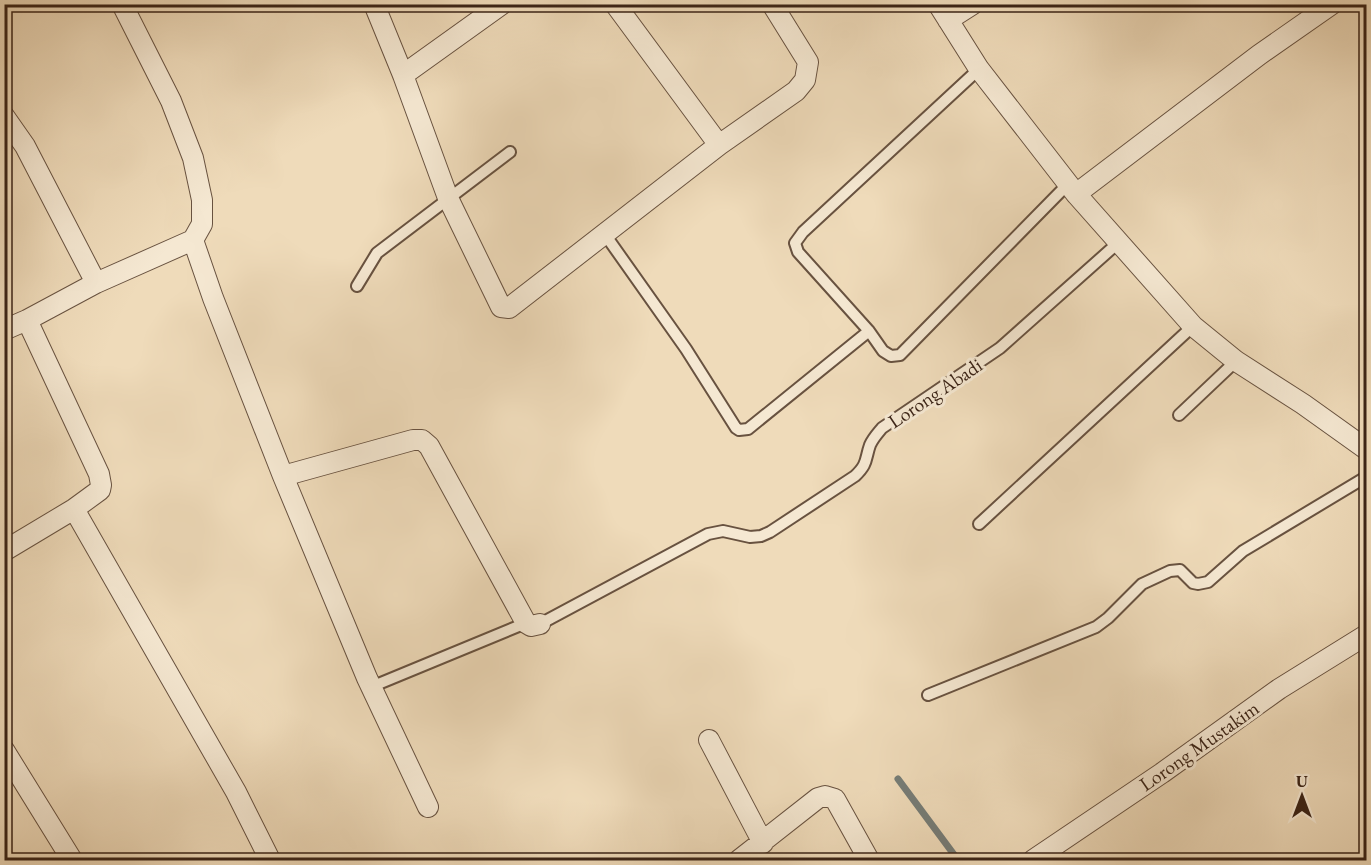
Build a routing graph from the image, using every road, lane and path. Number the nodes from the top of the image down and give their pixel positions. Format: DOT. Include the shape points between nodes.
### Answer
graph roads {
  1 [pos="122,4"];
  2 [pos="374,4"];
  3 [pos="502,4"];
  4 [pos="615,4"];
  5 [pos="772,4"];
  6 [pos="973,4"];
  7 [pos="1332,4"];
  8 [pos="943,12"];
  9 [pos="979,69"];
  10 [pos="403,75"];
  11 [pos="4,116"];
  12 [pos="719,145"];
  13 [pos="510,152"];
  14 [pos="1072,189"];
  15 [pos="448,198"];
  16 [pos="604,233"];
  17 [pos="193,240"];
  18 [pos="1119,242"];
  19 [pos="96,283"];
  20 [pos="357,286"];
  21 [pos="27,320"];
  22 [pos="1193,326"];
  23 [pos="4,330"];
  24 [pos="869,331"];
  25 [pos="1236,361"];
  26 [pos="1179,415"];
  27 [pos="1366,449"];
  28 [pos="283,476"];
  29 [pos="1366,477"];
  30 [pos="74,509"];
  31 [pos="979,524"];
  32 [pos="4,551"];
  33 [pos="533,624"];
  34 [pos="1366,635"];
  35 [pos="371,687"];
  36 [pos="928,695"];
  37 [pos="709,740"];
  38 [pos="4,750"];
  39 [pos="428,807"];
  40 [pos="763,843"];
  41 [pos="72,861"];
  42 [pos="270,861"];
  43 [pos="739,861"];
  44 [pos="869,861"];
  45 [pos="1033,861"];
  1 -- 17 [label="street" via="171,101 193,158 202,200 202,224"];
  2 -- 10 [label="street"];
  3 -- 10 [label="street"];
  4 -- 12 [label="street"];
  5 -- 12 [label="street" via="808,62 806,80 796,92"];
  6 -- 8 [label="street"];
  7 -- 14 [label="street"];
  8 -- 9 [label="street"];
  9 -- 14 [label="street"];
  9 -- 24 [label="lane" via="795,243 798,252"];
  10 -- 15 [label="street"];
  11 -- 19 [label="street" via="25,146"];
  12 -- 16 [label="street"];
  13 -- 15 [label="lane"];
  14 -- 18 [label="street"];
  14 -- 24 [label="lane" via="900,355 891,356 883,351"];
  15 -- 16 [label="street" via="501,307 505,308"];
  15 -- 20 [label="lane" via="377,253"];
  16 -- 24 [label="lane" via="739,430 748,429"];
  17 -- 19 [label="street"];
  17 -- 28 [label="street"];
  18 -- 22 [label="street"];
  18 -- 33 [label="lane, Lorong Abadi" via="1000,348 882,428 870,444 862,470 855,476 770,532 750,537 723,531 708,534"];
  19 -- 21 [label="street"];
  21 -- 23 [label="street"];
  21 -- 30 [label="street" via="101,480 100,490"];
  22 -- 25 [label="street"];
  22 -- 31 [label="lane"];
  25 -- 26 [label="lane"];
  25 -- 27 [label="street"];
  28 -- 33 [label="street" via="413,440 426,442"];
  28 -- 35 [label="street"];
  29 -- 36 [label="lane" via="1243,552 1208,582 1198,585 1180,570 1170,571 1142,585 1096,627"];
  30 -- 32 [label="street"];
  30 -- 42 [label="street" via="236,792"];
  33 -- 35 [label="lane, Lorong Abadi"];
  34 -- 45 [label="street, Lorong Mustakim" via="1279,689"];
  35 -- 39 [label="street"];
  37 -- 40 [label="street"];
  38 -- 41 [label="street"];
  40 -- 43 [label="street"];
  40 -- 44 [label="street" via="819,798 830,796"];
}
